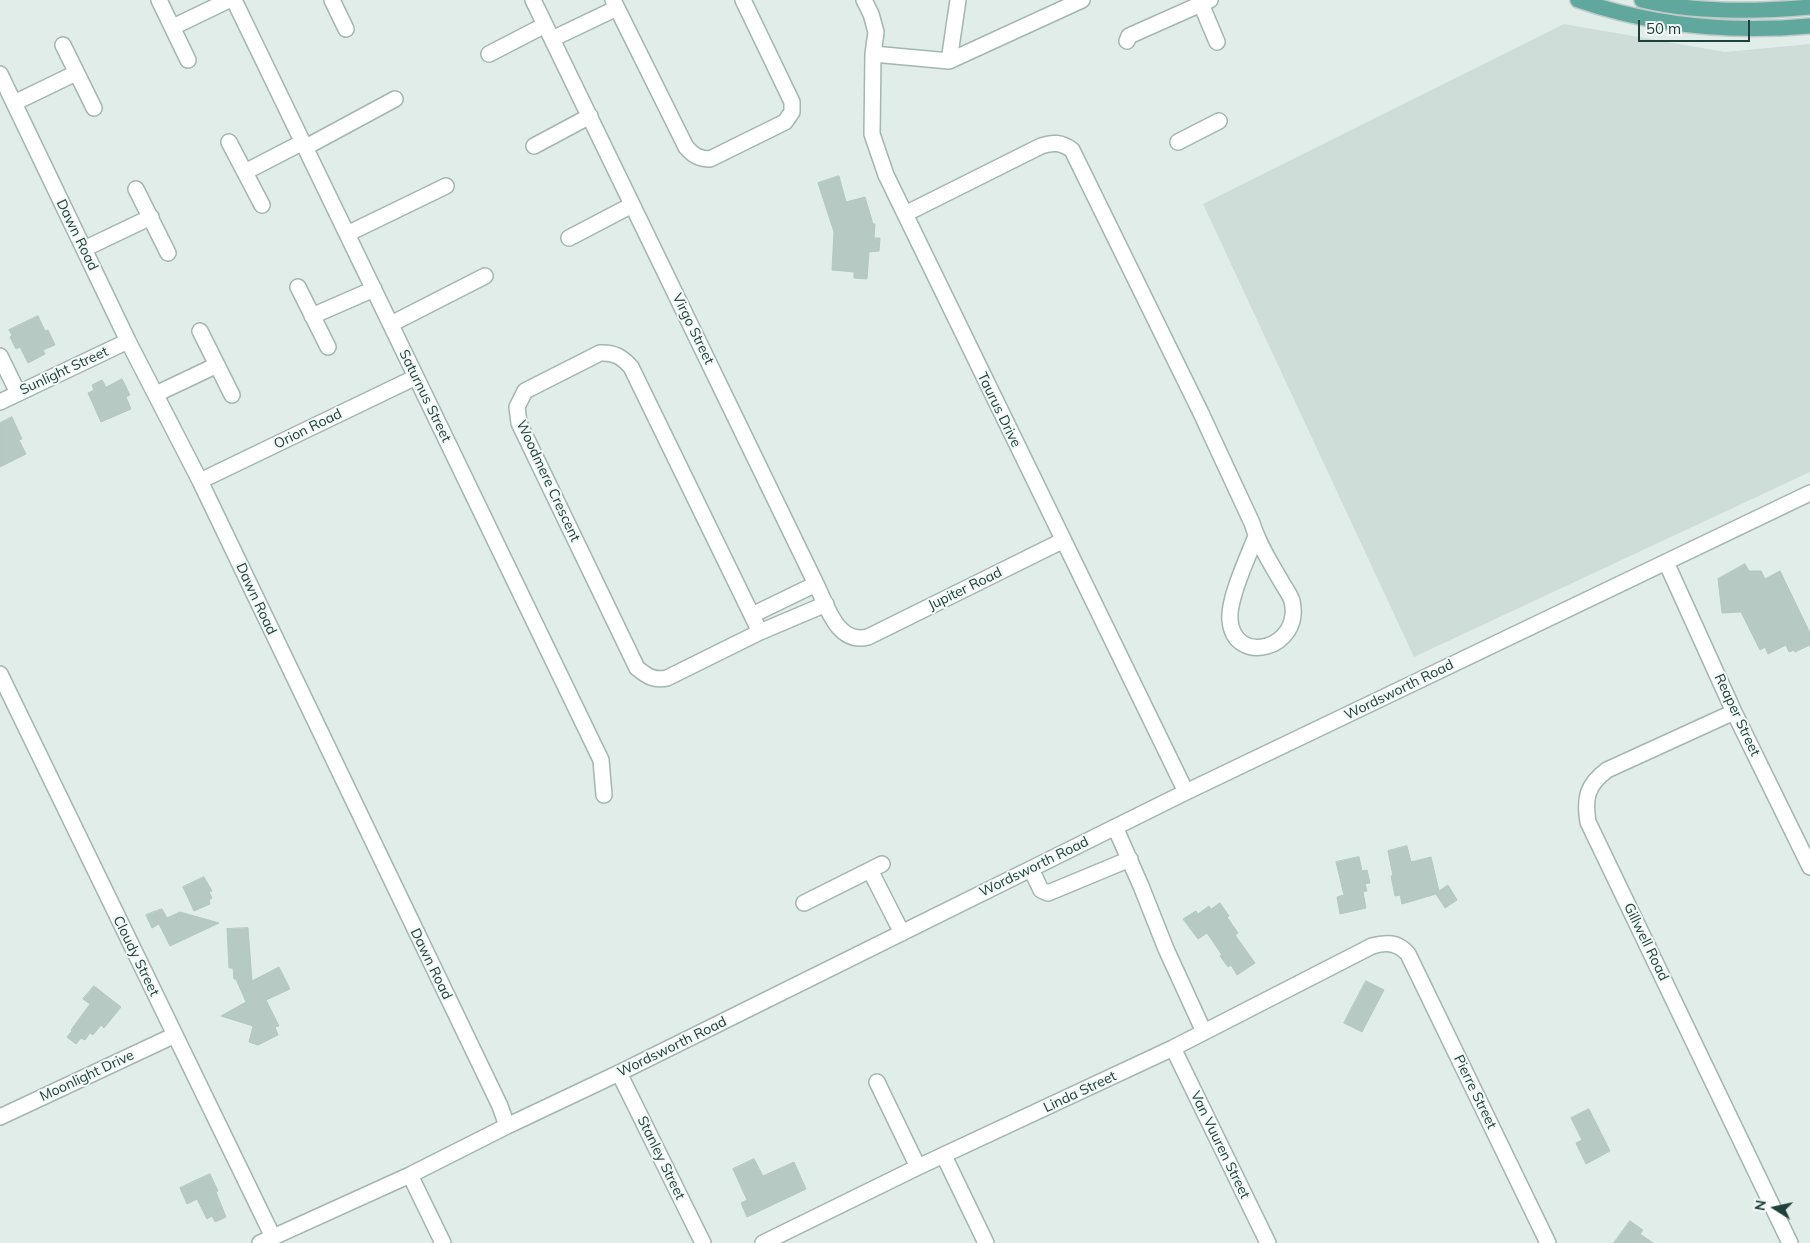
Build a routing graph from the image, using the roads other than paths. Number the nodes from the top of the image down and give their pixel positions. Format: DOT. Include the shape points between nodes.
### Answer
graph roads {
  1 [pos="159,0"];
  2 [pos="229,0"];
  3 [pos="234,0"];
  4 [pos="332,0"];
  5 [pos="533,0"];
  6 [pos="743,0"];
  7 [pos="864,0"];
  8 [pos="958,0"];
  9 [pos="1082,0"];
  10 [pos="1578,0"];
  11 [pos="1642,0"];
  12 [pos="1206,2"];
  13 [pos="615,4"];
  14 [pos="1810,7"];
  15 [pos="545,25"];
  16 [pos="1810,26"];
  17 [pos="173,27"];
  18 [pos="346,29"];
  19 [pos="552,39"];
  20 [pos="1127,41"];
  21 [pos="1217,42"];
  22 [pos="63,45"];
  23 [pos="489,54"];
  24 [pos="873,54"];
  25 [pos="188,60"];
  26 [pos="949,62"];
  27 [pos="76,73"];
  28 [pos="0,74"];
  29 [pos="395,100"];
  30 [pos="14,103"];
  31 [pos="94,108"];
  32 [pos="590,116"];
  33 [pos="1219,121"];
  34 [pos="229,142"];
  35 [pos="1178,142"];
  36 [pos="305,145"];
  37 [pos="534,146"];
  38 [pos="245,172"];
  39 [pos="446,186"];
  40 [pos="136,189"];
  41 [pos="262,205"];
  42 [pos="632,205"];
  43 [pos="905,214"];
  44 [pos="150,217"];
  45 [pos="347,234"];
  46 [pos="569,238"];
  47 [pos="84,250"];
  48 [pos="168,253"];
  49 [pos="485,276"];
  50 [pos="298,287"];
  51 [pos="374,289"];
  52 [pos="312,316"];
  53 [pos="391,324"];
  54 [pos="200,331"];
  55 [pos="128,341"];
  56 [pos="328,347"];
  57 [pos="0,356"];
  58 [pos="217,365"];
  59 [pos="416,377"];
  60 [pos="18,393"];
  61 [pos="156,394"];
  62 [pos="232,395"];
  63 [pos="0,402"];
  64 [pos="200,481"];
  65 [pos="1810,493"];
  66 [pos="1256,536"];
  67 [pos="1062,541"];
  68 [pos="1666,562"];
  69 [pos="816,584"];
  70 [pos="826,604"];
  71 [pos="752,615"];
  72 [pos="760,632"];
  73 [pos="868,637"];
  74 [pos="0,674"];
  75 [pos="1734,712"];
  76 [pos="1186,792"];
  77 [pos="604,795"];
  78 [pos="1115,827"];
  79 [pos="1130,859"];
  80 [pos="1810,867"];
  81 [pos="1031,869"];
  82 [pos="804,903"];
  83 [pos="902,933"];
  84 [pos="1396,944"];
  85 [pos="1204,1032"];
  86 [pos="175,1035"];
  87 [pos="1173,1048"];
  88 [pos="619,1073"];
  89 [pos="876,1082"];
  90 [pos="0,1117"];
  91 [pos="507,1126"];
  92 [pos="944,1156"];
  93 [pos="918,1167"];
  94 [pos="410,1175"];
  95 [pos="266,1240"];
  96 [pos="443,1243"];
  97 [pos="703,1243"];
  98 [pos="763,1243"];
  99 [pos="986,1243"];
  100 [pos="1268,1243"];
  101 [pos="1548,1243"];
  102 [pos="1790,1243"];
  1 -- 17 [label="street"];
  2 -- 17 [label="street"];
  3 -- 36 [label="street, Saturnus Street"];
  4 -- 18 [label="street"];
  5 -- 15 [label="street, Virgo Street"];
  6 -- 13 [label="street" via="792,102 792,112 785,122 710,159 695,156 686,147"];
  7 -- 24 [label="street, Taurus Drive" via="876,32"];
  8 -- 26 [label="street"];
  9 -- 26 [label="street"];
  10 -- 16 [label="main road" via="1620,14 1675,24 1724,28"];
  11 -- 14 [label="main road" via="1692,8 1738,10"];
  12 -- 20 [label="street" via="1129,36"];
  12 -- 21 [label="street"];
  13 -- 19 [label="street"];
  15 -- 19 [label="street, Virgo Street"];
  15 -- 23 [label="street"];
  17 -- 25 [label="street"];
  19 -- 32 [label="street, Virgo Street"];
  22 -- 27 [label="street"];
  24 -- 26 [label="street"];
  24 -- 43 [label="street, Taurus Drive" via="872,134 886,175"];
  27 -- 30 [label="street"];
  27 -- 31 [label="street"];
  28 -- 30 [label="street, Dawn Road"];
  29 -- 36 [label="street"];
  30 -- 47 [label="street, Dawn Road"];
  32 -- 37 [label="street"];
  32 -- 42 [label="street, Virgo Street"];
  33 -- 35 [label="street"];
  34 -- 38 [label="street"];
  36 -- 38 [label="street"];
  36 -- 45 [label="street, Saturnus Street"];
  38 -- 41 [label="street"];
  39 -- 45 [label="street"];
  40 -- 44 [label="street"];
  42 -- 46 [label="street"];
  42 -- 69 [label="street, Virgo Street"];
  43 -- 66 [label="street" via="1041,146 1057,143 1072,150 1200,411"];
  43 -- 67 [label="street, Taurus Drive"];
  44 -- 47 [label="street"];
  44 -- 48 [label="street"];
  45 -- 51 [label="street, Saturnus Street"];
  47 -- 55 [label="street, Dawn Road"];
  49 -- 53 [label="street"];
  50 -- 52 [label="street"];
  51 -- 52 [label="street"];
  51 -- 53 [label="street, Saturnus Street"];
  52 -- 56 [label="street"];
  53 -- 59 [label="street, Saturnus Street"];
  54 -- 58 [label="street"];
  55 -- 60 [label="street, Sunlight Street"];
  55 -- 61 [label="street, Dawn Road"];
  57 -- 60 [label="street"];
  58 -- 61 [label="street"];
  58 -- 62 [label="street"];
  59 -- 64 [label="street, Orion Road"];
  59 -- 77 [label="street, Saturnus Street" via="601,760"];
  60 -- 63 [label="street, Sunlight Street"];
  61 -- 64 [label="street, Dawn Road"];
  64 -- 91 [label="street, Dawn Road"];
  65 -- 68 [label="street, Wordsworth Road"];
  66 -- 66 [label="street" via="1292,600 1293,616 1290,630 1265,647 1255,648 1243,644 1232,632 1230,619 1231,603"];
  67 -- 73 [label="street, Jupiter Road"];
  67 -- 76 [label="street, Taurus Drive"];
  68 -- 75 [label="street, Reaper Street"];
  68 -- 76 [label="street, Wordsworth Road"];
  69 -- 70 [label="street, Virgo Street"];
  69 -- 71 [label="street"];
  70 -- 72 [label="street, Woodmere Crescent"];
  70 -- 73 [label="street, Virgo Street" via="844,633 861,639"];
  71 -- 72 [label="street, Woodmere Crescent"];
  71 -- 72 [label="street, Woodmere Crescent" via="631,367 624,359 613,353 600,353 525,391 517,407 519,423 637,668 655,679 667,678"];
  74 -- 86 [label="street, Cloudy Street"];
  75 -- 80 [label="street, Reaper Street"];
  75 -- 102 [label="street, Gillwell Road" via="1607,770 1591,787 1586,810 1588,822"];
  76 -- 78 [label="street, Wordsworth Road"];
  78 -- 79 [label="street"];
  78 -- 81 [label="street, Wordsworth Road"];
  79 -- 81 [label="street" via="1048,893 1041,890"];
  79 -- 85 [label="street"];
  81 -- 83 [label="street, Wordsworth Road"];
  82 -- 83 [label="street" via="876,867"];
  83 -- 88 [label="street, Wordsworth Road"];
  84 -- 85 [label="street, Linda Street" via="1372,946"];
  84 -- 101 [label="street, Pierre Street" via="1408,954"];
  85 -- 87 [label="street, Linda Street"];
  86 -- 90 [label="street, Moonlight Drive"];
  86 -- 95 [label="street, Cloudy Street"];
  87 -- 92 [label="street, Linda Street"];
  87 -- 100 [label="street, Van Vuuren Street"];
  88 -- 91 [label="street, Wordsworth Road"];
  88 -- 97 [label="street, Stanley Street"];
  89 -- 93 [label="street"];
  91 -- 94 [label="street, Wordsworth Road"];
  92 -- 93 [label="street, Linda Street"];
  92 -- 99 [label="street"];
  93 -- 98 [label="street, Linda Street"];
  94 -- 95 [label="street, Wordsworth Road"];
  94 -- 96 [label="street"];
}
